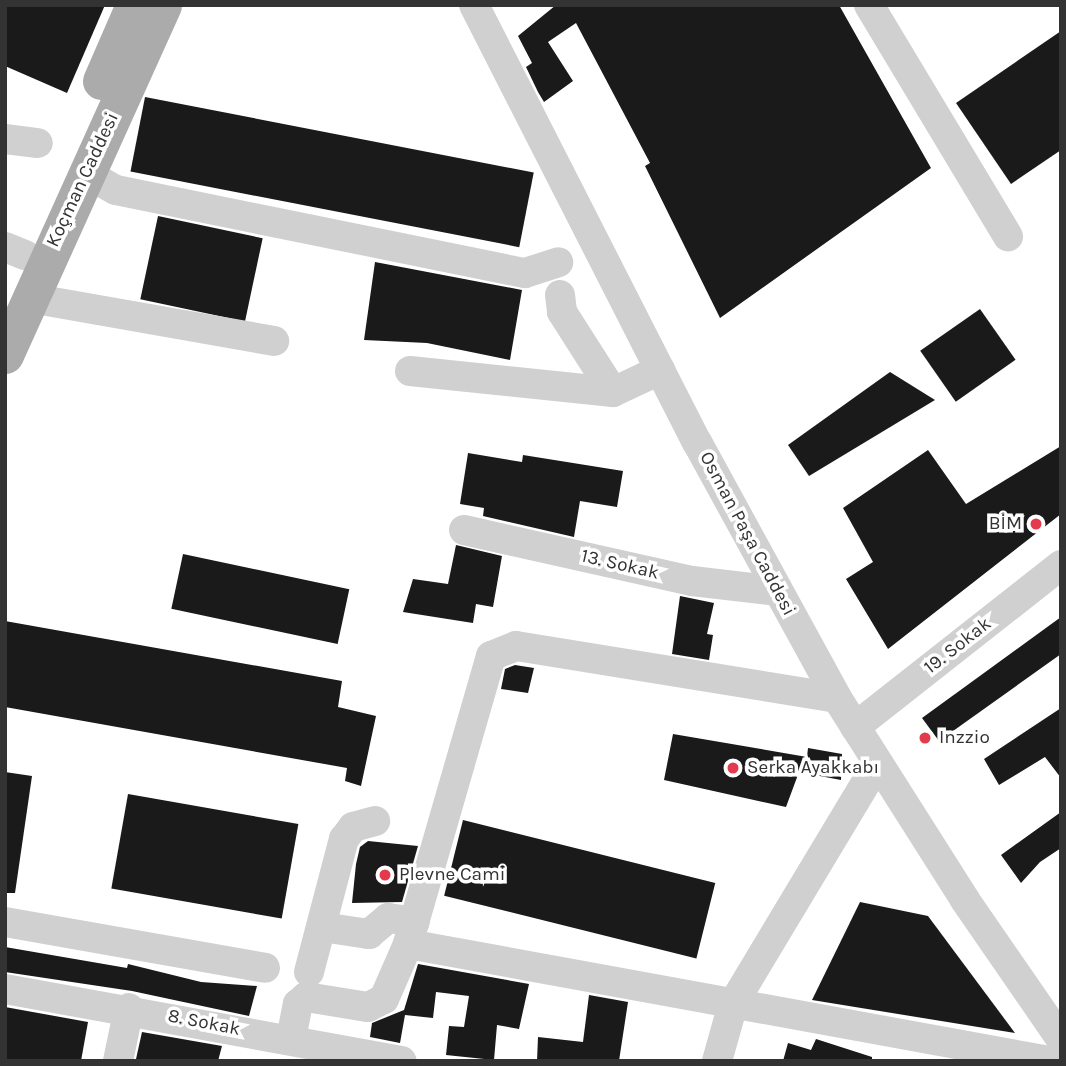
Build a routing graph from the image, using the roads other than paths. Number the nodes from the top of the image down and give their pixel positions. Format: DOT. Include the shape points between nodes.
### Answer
graph roads {
  1 [pos="134,5"];
  2 [pos="163,5"];
  3 [pos="474,5"];
  4 [pos="869,5"];
  5 [pos="5,139"];
  6 [pos="38,143"];
  7 [pos="86,173"];
  8 [pos="1008,236"];
  9 [pos="15,251"];
  10 [pos="558,262"];
  11 [pos="559,295"];
  12 [pos="18,299"];
  13 [pos="274,341"];
  14 [pos="5,355"];
  15 [pos="411,370"];
  16 [pos="660,370"];
  17 [pos="613,392"];
  18 [pos="464,530"];
  19 [pos="1061,565"];
  20 [pos="777,592"];
  21 [pos="837,698"];
  22 [pos="855,727"];
  23 [pos="878,763"];
  24 [pos="375,821"];
  25 [pos="5,922"];
  26 [pos="322,927"];
  27 [pos="411,933"];
  28 [pos="265,968"];
  29 [pos="309,972"];
  30 [pos="5,989"];
  31 [pos="733,1004"];
  32 [pos="129,1008"];
  33 [pos="291,1039"];
  34 [pos="1061,1039"];
  35 [pos="351,1056"];
  36 [pos="118,1061"];
  37 [pos="402,1061"];
  38 [pos="717,1061"];
  39 [pos="1049,1061"];
  1 -- 9 [label="main road, Koçman Caddesi"];
  2 -- 7 [label="main road, Koçman Caddesi"];
  3 -- 16 [label="street, Osman Paşa Caddesi"];
  4 -- 8 [label="street"];
  5 -- 6 [label="street"];
  7 -- 10 [label="street" via="116,190 525,273"];
  7 -- 12 [label="main road, Koçman Caddesi"];
  9 -- 12 [label="main road, Koçman Caddesi"];
  11 -- 17 [label="street" via="562,312"];
  12 -- 13 [label="street"];
  12 -- 14 [label="main road, Koçman Caddesi"];
  15 -- 17 [label="street"];
  16 -- 17 [label="street"];
  16 -- 20 [label="street, Osman Paşa Caddesi"];
  18 -- 20 [label="street, 13. Sokak" via="692,581"];
  19 -- 22 [label="street, 19. Sokak"];
  20 -- 21 [label="street, Osman Paşa Caddesi"];
  21 -- 22 [label="street, Osman Paşa Caddesi"];
  21 -- 27 [label="street" via="516,646 491,656"];
  22 -- 23 [label="street, Osman Paşa Caddesi"];
  23 -- 31 [label="street"];
  23 -- 34 [label="street, Osman Paşa Caddesi"];
  24 -- 26 [label="street" via="353,827 344,839"];
  25 -- 28 [label="street"];
  26 -- 27 [label="street" via="369,934 388,918"];
  26 -- 29 [label="street"];
  27 -- 31 [label="street"];
  27 -- 33 [label="street" via="384,999 368,1007 306,997 298,1004"];
  30 -- 32 [label="street, 8. Sokak"];
  31 -- 38 [label="street"];
  31 -- 39 [label="street"];
  32 -- 33 [label="street, 8. Sokak"];
  32 -- 36 [label="street"];
  33 -- 35 [label="street, 8. Sokak"];
  35 -- 37 [label="street, 8. Sokak"];
}
